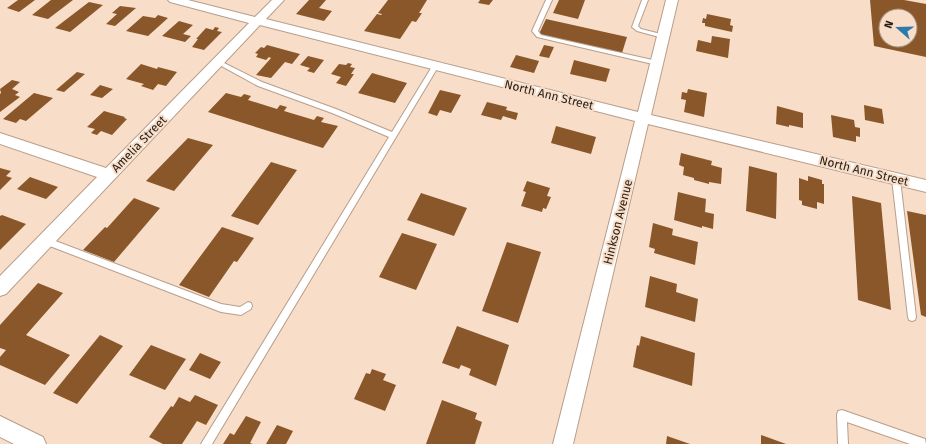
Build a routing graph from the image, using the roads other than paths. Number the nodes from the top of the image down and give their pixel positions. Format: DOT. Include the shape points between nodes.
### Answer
graph roads {
  1 [pos="174,0"];
  2 [pos="278,0"];
  3 [pos="549,0"];
  4 [pos="645,0"];
  5 [pos="672,0"];
  6 [pos="257,22"];
  7 [pos="663,36"];
  8 [pos="218,62"];
  9 [pos="657,63"];
  10 [pos="435,66"];
  11 [pos="643,118"];
  12 [pos="393,136"];
  13 [pos="0,138"];
  14 [pos="109,175"];
  15 [pos="896,179"];
  16 [pos="926,186"];
  17 [pos="45,240"];
  18 [pos="0,288"];
  19 [pos="248,306"];
  20 [pos="912,317"];
  21 [pos="0,426"];
  22 [pos="36,444"];
  23 [pos="206,444"];
  24 [pos="563,444"];
  25 [pos="844,444"];
  26 [pos="925,444"];
  1 -- 6 [label="street, North Ann Street"];
  2 -- 6 [label="street, Amelia Street"];
  3 -- 9 [label="lane" via="535,31 539,36"];
  4 -- 7 [label="lane" via="635,27"];
  5 -- 7 [label="street, Hinkson Avenue"];
  6 -- 8 [label="street, Amelia Street"];
  6 -- 10 [label="street, North Ann Street"];
  7 -- 9 [label="street, Hinkson Avenue"];
  8 -- 12 [label="lane" via="260,84"];
  8 -- 14 [label="street, Amelia Street"];
  9 -- 11 [label="street, Hinkson Avenue"];
  10 -- 11 [label="street, North Ann Street"];
  10 -- 12 [label="lane"];
  11 -- 15 [label="street, North Ann Street"];
  11 -- 24 [label="street, Hinkson Avenue"];
  12 -- 23 [label="lane"];
  13 -- 14 [label="street"];
  14 -- 17 [label="street, Amelia Street"];
  15 -- 16 [label="street, North Ann Street"];
  15 -- 20 [label="lane"];
  17 -- 18 [label="street, Amelia Street"];
  17 -- 19 [label="lane" via="221,308 240,311"];
  21 -- 22 [label="street"];
  25 -- 26 [label="lane" via="842,415"];
}
